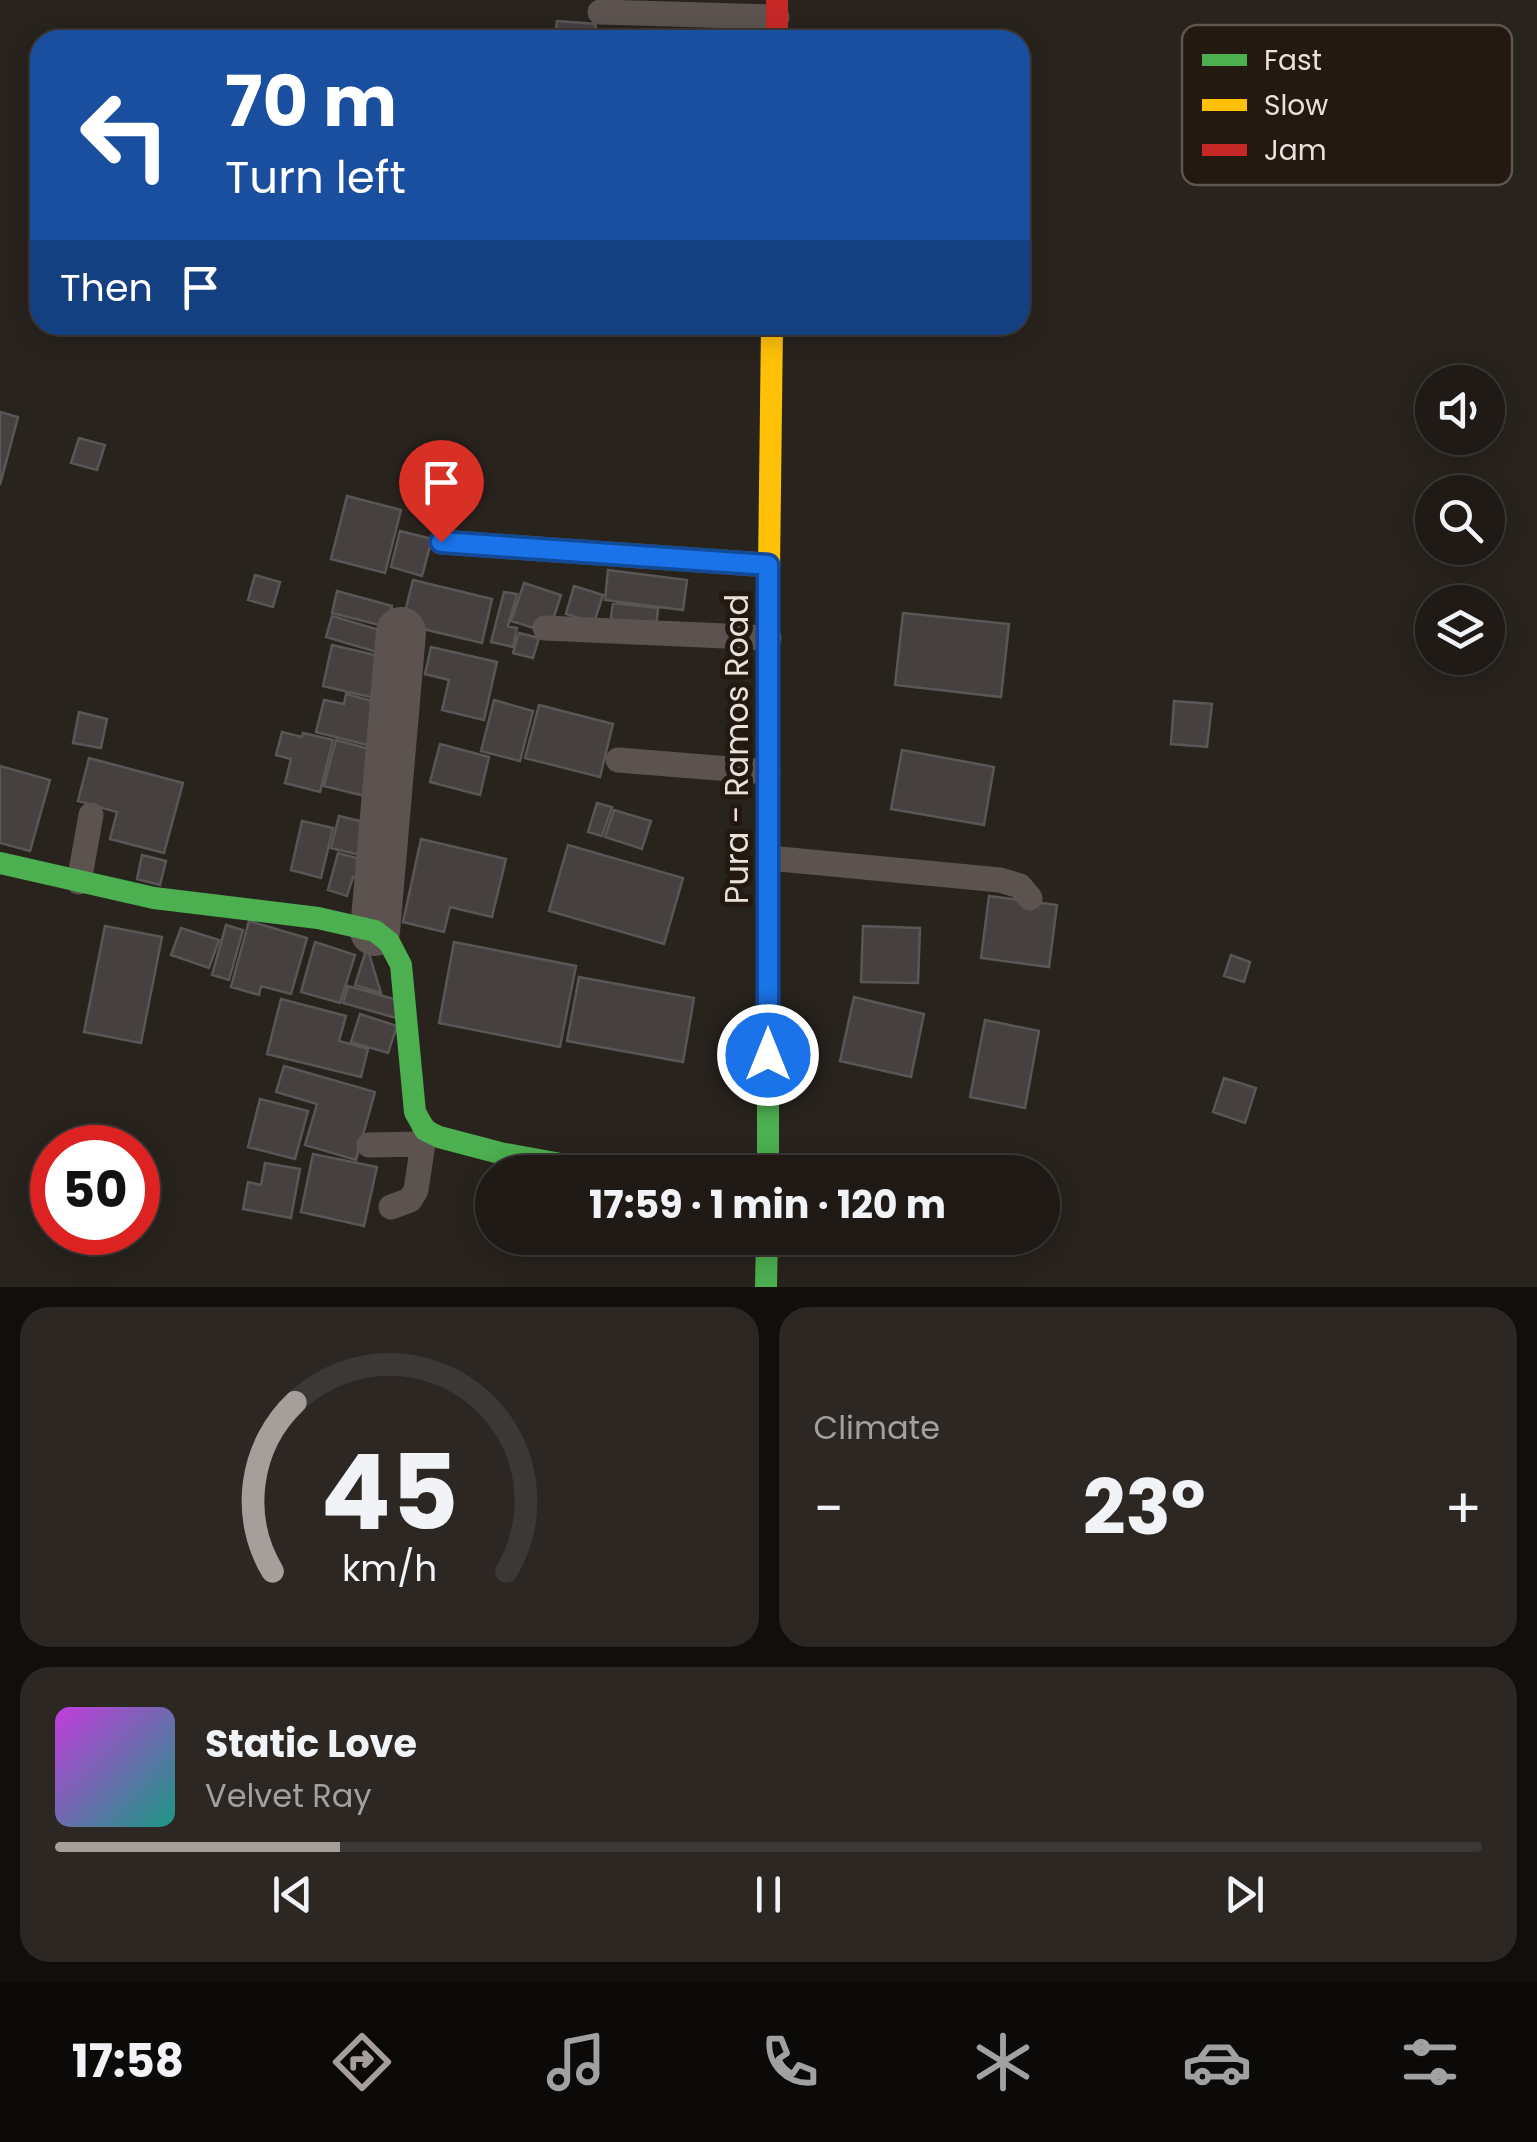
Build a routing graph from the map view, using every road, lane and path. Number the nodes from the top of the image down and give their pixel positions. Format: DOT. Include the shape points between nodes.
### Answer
graph roads {
  1 [pos="600,12"];
  2 [pos="777,19"];
  3 [pos="772,335"];
  4 [pos="441,542"];
  5 [pos="768,565"];
  6 [pos="545,628"];
  7 [pos="401,632"];
  8 [pos="768,638"];
  9 [pos="618,760"];
  10 [pos="768,772"];
  11 [pos="91,814"];
  12 [pos="769,858"];
  13 [pos="0,863"];
  14 [pos="79,882"];
  15 [pos="1030,898"];
  16 [pos="375,932"];
  17 [pos="423,1137"];
  18 [pos="370,1145"];
  19 [pos="511,1155"];
  20 [pos="768,1155"];
  21 [pos="391,1207"];
  22 [pos="767,1255"];
  23 [pos="766,1287"];
  1 -- 2 [label="lane"];
  3 -- 5 [label="main road, Pura - Ramos Road"];
  4 -- 5 [label="lane"];
  5 -- 8 [label="main road, Pura - Ramos Road"];
  6 -- 8 [label="lane"];
  7 -- 16 [label="street"];
  8 -- 10 [label="main road, Pura - Ramos Road"];
  9 -- 10 [label="lane"];
  10 -- 12 [label="main road, Pura - Ramos Road"];
  11 -- 14 [label="lane"];
  12 -- 15 [label="lane" via="1000,880 1020,886"];
  12 -- 20 [label="main road, Pura - Ramos Road"];
  13 -- 14 [label="main road"];
  14 -- 16 [label="main road"];
  16 -- 17 [label="main road" via="401,965"];
  17 -- 18 [label="lane"];
  17 -- 19 [label="main road"];
  17 -- 21 [label="lane" via="416,1190"];
  22 -- 23 [label="main road"];
}
